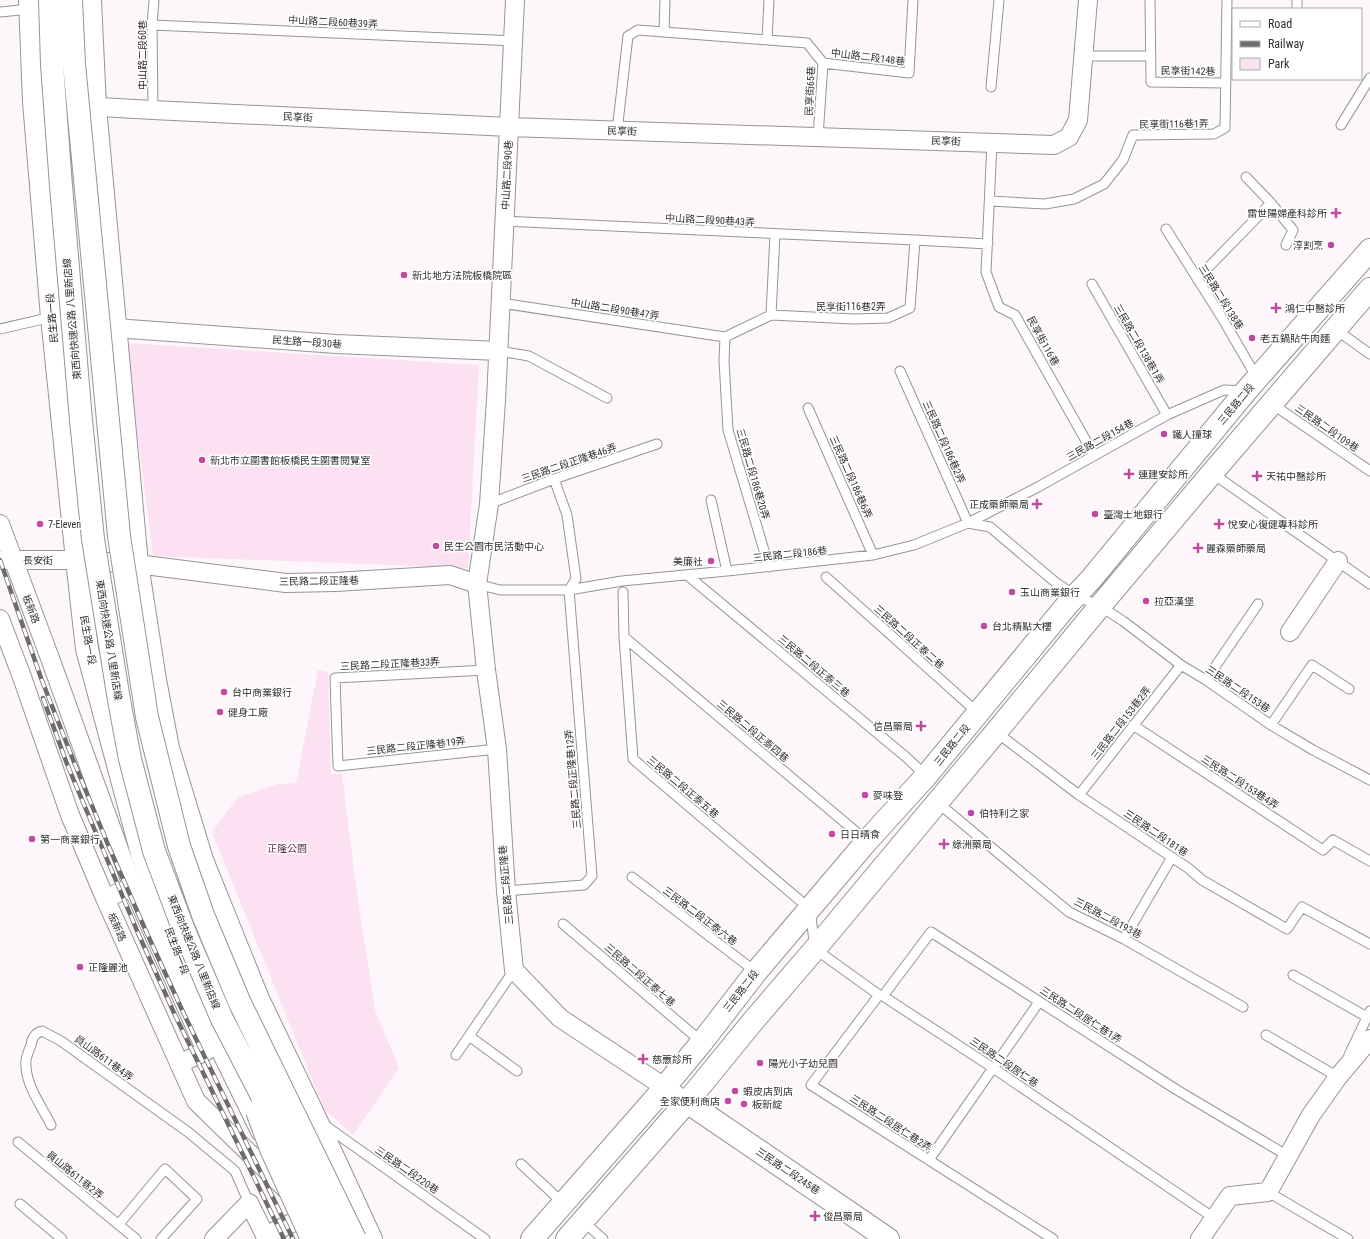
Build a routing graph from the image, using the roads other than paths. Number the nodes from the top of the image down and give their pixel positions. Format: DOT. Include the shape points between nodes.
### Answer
graph roads {
  1 [pos="50,0"];
  2 [pos="71,0"];
  3 [pos="90,0"];
  4 [pos="154,0"];
  5 [pos="515,0"];
  6 [pos="665,0"];
  7 [pos="769,0"];
  8 [pos="913,0"];
  9 [pos="999,0"];
  10 [pos="1088,0"];
  11 [pos="1150,0"];
  12 [pos="1227,0"];
  13 [pos="30,5"];
  14 [pos="0,12"];
  15 [pos="152,25"];
  16 [pos="664,32"];
  17 [pos="767,40"];
  18 [pos="513,41"];
  19 [pos="1230,52"];
  20 [pos="1083,56"];
  21 [pos="1151,56"];
  22 [pos="823,63"];
  23 [pos="1370,78"];
  24 [pos="1226,83"];
  25 [pos="991,87"];
  26 [pos="34,102"];
  27 [pos="95,106"];
  28 [pos="153,110"];
  29 [pos="1341,125"];
  30 [pos="509,127"];
  31 [pos="617,130"];
  32 [pos="818,137"];
  33 [pos="992,143"];
  34 [pos="1246,177"];
  35 [pos="990,201"];
  36 [pos="1271,203"];
  37 [pos="505,221"];
  38 [pos="1166,229"];
  39 [pos="775,234"];
  40 [pos="914,240"];
  41 [pos="988,244"];
  42 [pos="1286,245"];
  43 [pos="1370,250"];
  44 [pos="1197,279"];
  45 [pos="1092,284"];
  46 [pos="1370,289"];
  47 [pos="501,303"];
  48 [pos="771,315"];
  49 [pos="52,317"];
  50 [pos="115,328"];
  51 [pos="0,329"];
  52 [pos="1335,329"];
  53 [pos="725,337"];
  54 [pos="499,351"];
  55 [pos="1370,354"];
  56 [pos="900,371"];
  57 [pos="1252,385"];
  58 [pos="607,398"];
  59 [pos="1272,404"];
  60 [pos="808,408"];
  61 [pos="1167,415"];
  62 [pos="657,444"];
  63 [pos="1094,455"];
  64 [pos="1370,471"];
  65 [pos="1212,473"];
  66 [pos="554,479"];
  67 [pos="711,500"];
  68 [pos="489,504"];
  69 [pos="968,523"];
  70 [pos="0,524"];
  71 [pos="873,555"];
  72 [pos="6,560"];
  73 [pos="77,560"];
  74 [pos="1338,561"];
  75 [pos="137,564"];
  76 [pos="769,567"];
  77 [pos="728,571"];
  78 [pos="687,575"];
  79 [pos="826,577"];
  80 [pos="477,584"];
  81 [pos="1370,584"];
  82 [pos="569,590"];
  83 [pos="622,592"];
  84 [pos="1076,596"];
  85 [pos="1258,604"];
  86 [pos="1100,606"];
  87 [pos="0,619"];
  88 [pos="1290,632"];
  89 [pos="624,637"];
  90 [pos="1181,665"];
  91 [pos="486,670"];
  92 [pos="1206,680"];
  93 [pos="1349,689"];
  94 [pos="978,713"];
  95 [pos="1133,725"];
  96 [pos="1271,725"];
  97 [pos="996,732"];
  98 [pos="497,749"];
  99 [pos="338,766"];
  100 [pos="926,776"];
  101 [pos="1370,780"];
  102 [pos="1080,795"];
  103 [pos="938,802"];
  104 [pos="867,841"];
  105 [pos="1172,857"];
  106 [pos="202,860"];
  107 [pos="1370,861"];
  108 [pos="632,877"];
  109 [pos="142,884"];
  110 [pos="506,891"];
  111 [pos="104,898"];
  112 [pos="810,909"];
  113 [pos="563,924"];
  114 [pos="1124,939"];
  115 [pos="1370,944"];
  116 [pos="815,949"];
  117 [pos="514,970"];
  118 [pos="756,972"];
  119 [pos="1293,975"];
  120 [pos="881,996"];
  121 [pos="1039,1002"];
  122 [pos="1243,1007"];
  123 [pos="1368,1014"];
  124 [pos="222,1019"];
  125 [pos="1266,1035"];
  126 [pos="469,1036"];
  127 [pos="1370,1039"];
  128 [pos="702,1042"];
  129 [pos="456,1055"];
  130 [pos="179,1064"];
  131 [pos="993,1068"];
  132 [pos="517,1071"];
  133 [pos="1338,1076"];
  134 [pos="664,1087"];
  135 [pos="687,1102"];
  136 [pos="315,1118"];
  137 [pos="50,1124"];
  138 [pos="18,1142"];
  139 [pos="1288,1156"];
  140 [pos="929,1160"];
  141 [pos="521,1164"];
  142 [pos="1268,1192"];
  143 [pos="295,1197"];
  144 [pos="249,1203"];
  145 [pos="563,1203"];
  146 [pos="20,1204"];
  147 [pos="304,1217"];
  148 [pos="1214,1218"];
  149 [pos="583,1221"];
  150 [pos="119,1224"];
  151 [pos="266,1237"];
  152 [pos="62,1239"];
  153 [pos="136,1239"];
  154 [pos="161,1239"];
  155 [pos="214,1239"];
  156 [pos="313,1239"];
  157 [pos="333,1239"];
  158 [pos="355,1239"];
  159 [pos="370,1239"];
  160 [pos="485,1239"];
  161 [pos="532,1239"];
  162 [pos="568,1239"];
  163 [pos="603,1239"];
  164 [pos="888,1239"];
  165 [pos="1053,1239"];
  166 [pos="1200,1239"];
  167 [pos="1348,1239"];
  1 -- 124 [label="main road, 東西向快速公路 八里新店線, bridge" via="52,65 81,420 93,539 118,700 130,759 154,851 183,928"];
  2 -- 158 [label="main road, bridge" via="77,94 119,536 146,716 179,846 203,915 239,1001"];
  3 -- 27 [label="main road"];
  4 -- 15 [label="lane, 中山路二段60巷"];
  5 -- 18 [label="street, 中山路二段90巷"];
  6 -- 16 [label="lane"];
  7 -- 17 [label="lane"];
  8 -- 22 [label="lane, 中山路二段148巷" via="909,73"];
  9 -- 25 [label="lane"];
  10 -- 20 [label="street, 民享街"];
  11 -- 21 [label="lane, 民享街142巷"];
  12 -- 19 [label="lane"];
  13 -- 14 [label="lane"];
  13 -- 26 [label="main road, 民生路一段"];
  15 -- 18 [label="lane, 中山路二段60巷39弄"];
  15 -- 28 [label="lane, 中山路二段60巷"];
  16 -- 17 [label="lane, 民享街65巷"];
  16 -- 31 [label="lane, 民享街65巷" via="638,30 628,36"];
  17 -- 22 [label="lane, 民享街65巷" via="807,43"];
  18 -- 30 [label="street, 中山路二段90巷"];
  19 -- 24 [label="lane"];
  20 -- 21 [label="lane, 民享街142巷"];
  20 -- 33 [label="street, 民享街" via="1078,120 1069,137 1054,145"];
  21 -- 24 [label="lane, 民享街142巷" via="1151,82"];
  22 -- 32 [label="lane, 民享街65巷"];
  23 -- 29 [label="lane"];
  24 -- 35 [label="lane, 民享街116巷1弄" via="1225,128 1214,134 1133,135 1123,160 1104,184 1074,198 1045,204"];
  26 -- 27 [label="street, 民享街"];
  26 -- 49 [label="main road, 民生路一段"];
  27 -- 28 [label="street, 民享街"];
  27 -- 50 [label="main road"];
  28 -- 30 [label="street, 民享街"];
  30 -- 31 [label="street, 民享街"];
  30 -- 37 [label="street, 中山路二段90巷"];
  31 -- 32 [label="street, 民享街"];
  32 -- 33 [label="street, 民享街"];
  33 -- 35 [label="lane, 民享街116巷"];
  34 -- 36 [label="lane"];
  35 -- 41 [label="lane, 民享街116巷"];
  36 -- 42 [label="lane" via="1293,230"];
  36 -- 44 [label="lane"];
  37 -- 39 [label="lane, 中山路二段90巷43弄"];
  37 -- 47 [label="street, 中山路二段90巷"];
  38 -- 44 [label="lane, 三民路二段138巷"];
  39 -- 40 [label="lane, 中山路二段90巷43弄"];
  39 -- 48 [label="lane"];
  40 -- 41 [label="lane"];
  40 -- 48 [label="lane, 民享街116巷2弄" via="910,308 888,318"];
  41 -- 63 [label="lane, 民享街116巷" via="986,272 999,307 1015,315"];
  43 -- 57 [label="main road, 三民路二段"];
  44 -- 57 [label="lane, 三民路二段138巷" via="1221,316"];
  45 -- 61 [label="lane, 三民路二段138巷1弄"];
  46 -- 52 [label="main road"];
  47 -- 53 [label="lane, 中山路二段90巷47弄"];
  47 -- 54 [label="street, 中山路二段90巷"];
  48 -- 53 [label="lane, 民享街116巷2弄"];
  49 -- 51 [label="lane"];
  49 -- 73 [label="main road, 民生路一段"];
  50 -- 54 [label="street, 民生路一段30巷" via="336,344"];
  50 -- 75 [label="main road"];
  52 -- 55 [label="lane"];
  52 -- 59 [label="main road"];
  53 -- 76 [label="lane, 三民路二段186巷20弄" via="728,430"];
  54 -- 58 [label="lane" via="529,356"];
  54 -- 68 [label="street, 三民路二段正隆巷"];
  56 -- 69 [label="lane, 三民路二段186巷2弄"];
  57 -- 61 [label="lane, 三民路二段154巷" via="1224,390"];
  57 -- 84 [label="main road, 三民路二段"];
  59 -- 64 [label="lane, 三民路二段109巷"];
  59 -- 65 [label="main road"];
  60 -- 71 [label="lane, 三民路二段186巷6弄"];
  61 -- 63 [label="lane, 三民路二段154巷"];
  62 -- 66 [label="lane, 三民路二段正隆巷46弄"];
  63 -- 69 [label="lane, 三民路二段154巷"];
  65 -- 74 [label="lane"];
  65 -- 86 [label="main road"];
  66 -- 68 [label="lane, 三民路二段正隆巷46弄"];
  66 -- 82 [label="lane" via="568,515 576,579"];
  67 -- 77 [label="lane"];
  68 -- 80 [label="street, 三民路二段正隆巷"];
  69 -- 71 [label="lane, 三民路二段186巷" via="914,545"];
  69 -- 84 [label="lane" via="990,527 1054,582"];
  70 -- 72 [label="street, 板新路"];
  71 -- 76 [label="lane, 三民路二段186巷"];
  72 -- 73 [label="street, 長安街"];
  72 -- 109 [label="street, 板新路" via="51,660"];
  73 -- 75 [label="street, 長安街"];
  73 -- 109 [label="main road, 民生路一段" via="88,649 140,846"];
  74 -- 81 [label="lane"];
  74 -- 88 [label="street"];
  75 -- 80 [label="street, 三民路二段正隆巷" via="286,583 450,575"];
  75 -- 106 [label="main road" via="168,748"];
  76 -- 77 [label="lane, 三民路二段186巷"];
  77 -- 78 [label="lane, 三民路二段186巷"];
  78 -- 82 [label="lane, 三民路二段186巷" via="622,581"];
  78 -- 100 [label="lane, 三民路二段正泰三巷"];
  79 -- 94 [label="lane, 三民路二段正泰二巷"];
  80 -- 82 [label="lane, 三民路二段186巷" via="500,590"];
  80 -- 91 [label="street, 三民路二段正隆巷"];
  82 -- 110 [label="lane, 三民路二段正隆巷12弄" via="592,876 584,885"];
  83 -- 89 [label="lane, 三民路二段正泰五巷"];
  84 -- 86 [label="lane, 三民路二段153巷"];
  84 -- 94 [label="main road, 三民路二段"];
  85 -- 92 [label="lane"];
  86 -- 90 [label="lane, 三民路二段153巷"];
  86 -- 97 [label="main road"];
  87 -- 111 [label="street, 板新路" via="70,815"];
  89 -- 104 [label="lane, 三民路二段正泰四巷"];
  89 -- 112 [label="lane, 三民路二段正泰五巷" via="633,759"];
  90 -- 92 [label="lane, 三民路二段153巷"];
  90 -- 95 [label="lane, 三民路二段153巷2弄"];
  91 -- 98 [label="street, 三民路二段正隆巷"];
  91 -- 99 [label="lane, 三民路二段正隆巷33弄" via="335,678"];
  92 -- 96 [label="lane, 三民路二段153巷"];
  93 -- 96 [label="lane" via="1312,665"];
  94 -- 100 [label="main road, 三民路二段"];
  95 -- 102 [label="lane, 三民路二段153巷2弄"];
  95 -- 107 [label="lane, 三民路二段153巷4弄" via="1323,850 1333,840"];
  96 -- 101 [label="lane, 三民路二段153巷"];
  97 -- 102 [label="lane, 三民路二段181巷"];
  97 -- 103 [label="main road"];
  98 -- 99 [label="lane, 三民路二段正隆巷19弄"];
  98 -- 110 [label="street, 三民路二段正隆巷"];
  100 -- 104 [label="main road, 三民路二段"];
  102 -- 105 [label="lane, 三民路二段181巷"];
  103 -- 114 [label="lane, 三民路二段193巷" via="1070,912"];
  103 -- 116 [label="main road"];
  104 -- 112 [label="main road, 三民路二段"];
  105 -- 114 [label="lane"];
  105 -- 115 [label="lane, 三民路二段181巷" via="1202,880 1287,929 1302,907"];
  106 -- 109 [label="street"];
  106 -- 136 [label="main road" via="258,999"];
  108 -- 118 [label="lane, 三民路二段正泰六巷"];
  109 -- 111 [label="street"];
  109 -- 130 [label="street, 板新路" via="206,1051"];
  109 -- 143 [label="main road, 民生路一段"];
  110 -- 117 [label="street, 三民路二段正隆巷"];
  111 -- 130 [label="street, 板新路"];
  112 -- 116 [label="lane"];
  112 -- 118 [label="main road, 三民路二段"];
  113 -- 128 [label="lane, 三民路二段正泰七巷"];
  114 -- 122 [label="lane, 三民路二段193巷"];
  116 -- 120 [label="lane, 三民路二段居仁巷"];
  116 -- 135 [label="main road"];
  117 -- 126 [label="lane"];
  117 -- 134 [label="street" via="560,1018"];
  118 -- 128 [label="main road, 三民路二段"];
  119 -- 123 [label="lane"];
  120 -- 121 [label="lane, 三民路二段居仁巷1弄" via="931,932"];
  120 -- 131 [label="lane, 三民路二段居仁巷"];
  120 -- 140 [label="lane, 三民路二段居仁巷2弄" via="811,1085"];
  121 -- 131 [label="lane"];
  121 -- 139 [label="lane, 三民路二段居仁巷1弄" via="1177,1090"];
  123 -- 133 [label="lane"];
  124 -- 156 [label="main road, bridge" via="271,1149"];
  124 -- 157 [label="main road, 東西向快速公路 八里新店線, bridge" via="301,1171"];
  125 -- 133 [label="lane"];
  126 -- 129 [label="lane"];
  126 -- 132 [label="lane"];
  127 -- 133 [label="street"];
  128 -- 134 [label="main road, 三民路二段"];
  130 -- 143 [label="street, 板新路" via="196,1101"];
  131 -- 140 [label="lane"];
  131 -- 148 [label="lane, 三民路二段居仁巷"];
  133 -- 139 [label="street" via="1311,1115"];
  134 -- 135 [label="street"];
  134 -- 145 [label="main road, 三民路二段"];
  135 -- 149 [label="main road"];
  135 -- 164 [label="main road, 三民路二段245巷"];
  136 -- 159 [label="main road"];
  136 -- 160 [label="lane, 三民路二段220巷"];
  137 -- 144 [label="lane, 員山路611巷4弄" via="27,1074 26,1059 32,1038 37,1032 42,1031 61,1041 188,1132 235,1171"];
  138 -- 150 [label="lane, 員山路611巷2弄"];
  139 -- 142 [label="street"];
  140 -- 165 [label="lane, 三民路二段居仁巷2弄"];
  141 -- 145 [label="lane"];
  142 -- 148 [label="street" via="1230,1196"];
  142 -- 167 [label="lane"];
  143 -- 147 [label="main road, 民生路一段"];
  144 -- 151 [label="street"];
  144 -- 155 [label="street"];
  145 -- 161 [label="main road, 三民路二段"];
  146 -- 152 [label="lane"];
  147 -- 151 [label="street"];
  147 -- 156 [label="main road, 民生路一段"];
  148 -- 166 [label="street"];
  149 -- 162 [label="main road"];
  149 -- 163 [label="lane"];
  150 -- 153 [label="lane, 員山路611巷2弄"];
  150 -- 154 [label="lane" via="165,1170 197,1199"];
}
